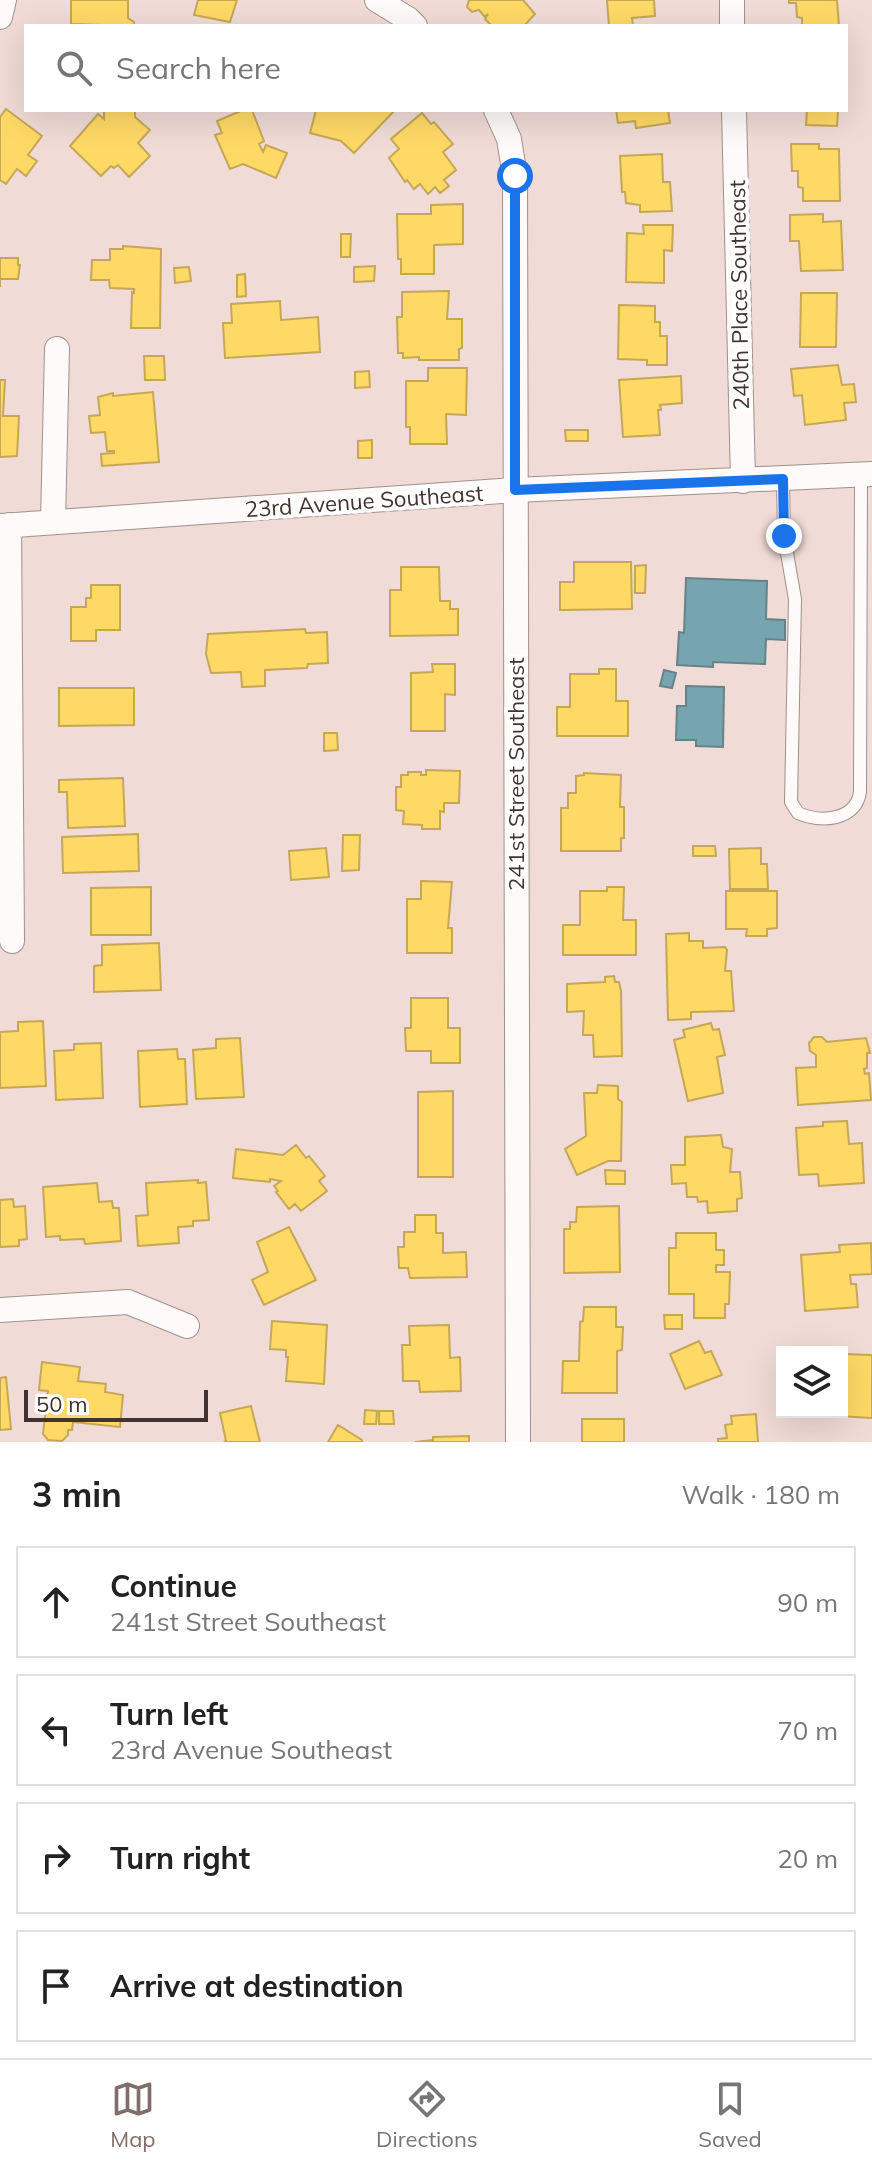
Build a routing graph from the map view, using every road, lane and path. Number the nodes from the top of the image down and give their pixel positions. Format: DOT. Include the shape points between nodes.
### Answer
graph roads {
  1 [pos="4,0"];
  2 [pos="377,0"];
  3 [pos="732,0"];
  4 [pos="0,17"];
  5 [pos="413,24"];
  6 [pos="732,24"];
  7 [pos="497,112"];
  8 [pos="734,112"];
  9 [pos="57,349"];
  10 [pos="866,474"];
  11 [pos="783,479"];
  12 [pos="743,481"];
  13 [pos="515,490"];
  14 [pos="53,522"];
  15 [pos="5,526"];
  16 [pos="12,941"];
  17 [pos="0,1310"];
  18 [pos="187,1326"];
  19 [pos="518,1442"];
  1 -- 4 [label="street"];
  2 -- 5 [label="street"];
  3 -- 6 [label="street"];
  7 -- 13 [label="street, 241st Street Southeast" via="509,139 515,176"];
  8 -- 12 [label="street, 240th Place Southeast"];
  9 -- 14 [label="street"];
  10 -- 11 [label="street, 23rd Avenue Southeast"];
  10 -- 11 [label="lane" via="860,792 851,812 817,817 798,813 791,802 795,599 784,536"];
  11 -- 12 [label="street, 23rd Avenue Southeast"];
  12 -- 13 [label="street, 23rd Avenue Southeast"];
  13 -- 14 [label="street, 23rd Avenue Southeast"];
  13 -- 19 [label="street, 241st Street Southeast"];
  14 -- 15 [label="street, 23rd Avenue Southeast"];
  15 -- 16 [label="street"];
  17 -- 18 [label="street" via="128,1302"];
}
